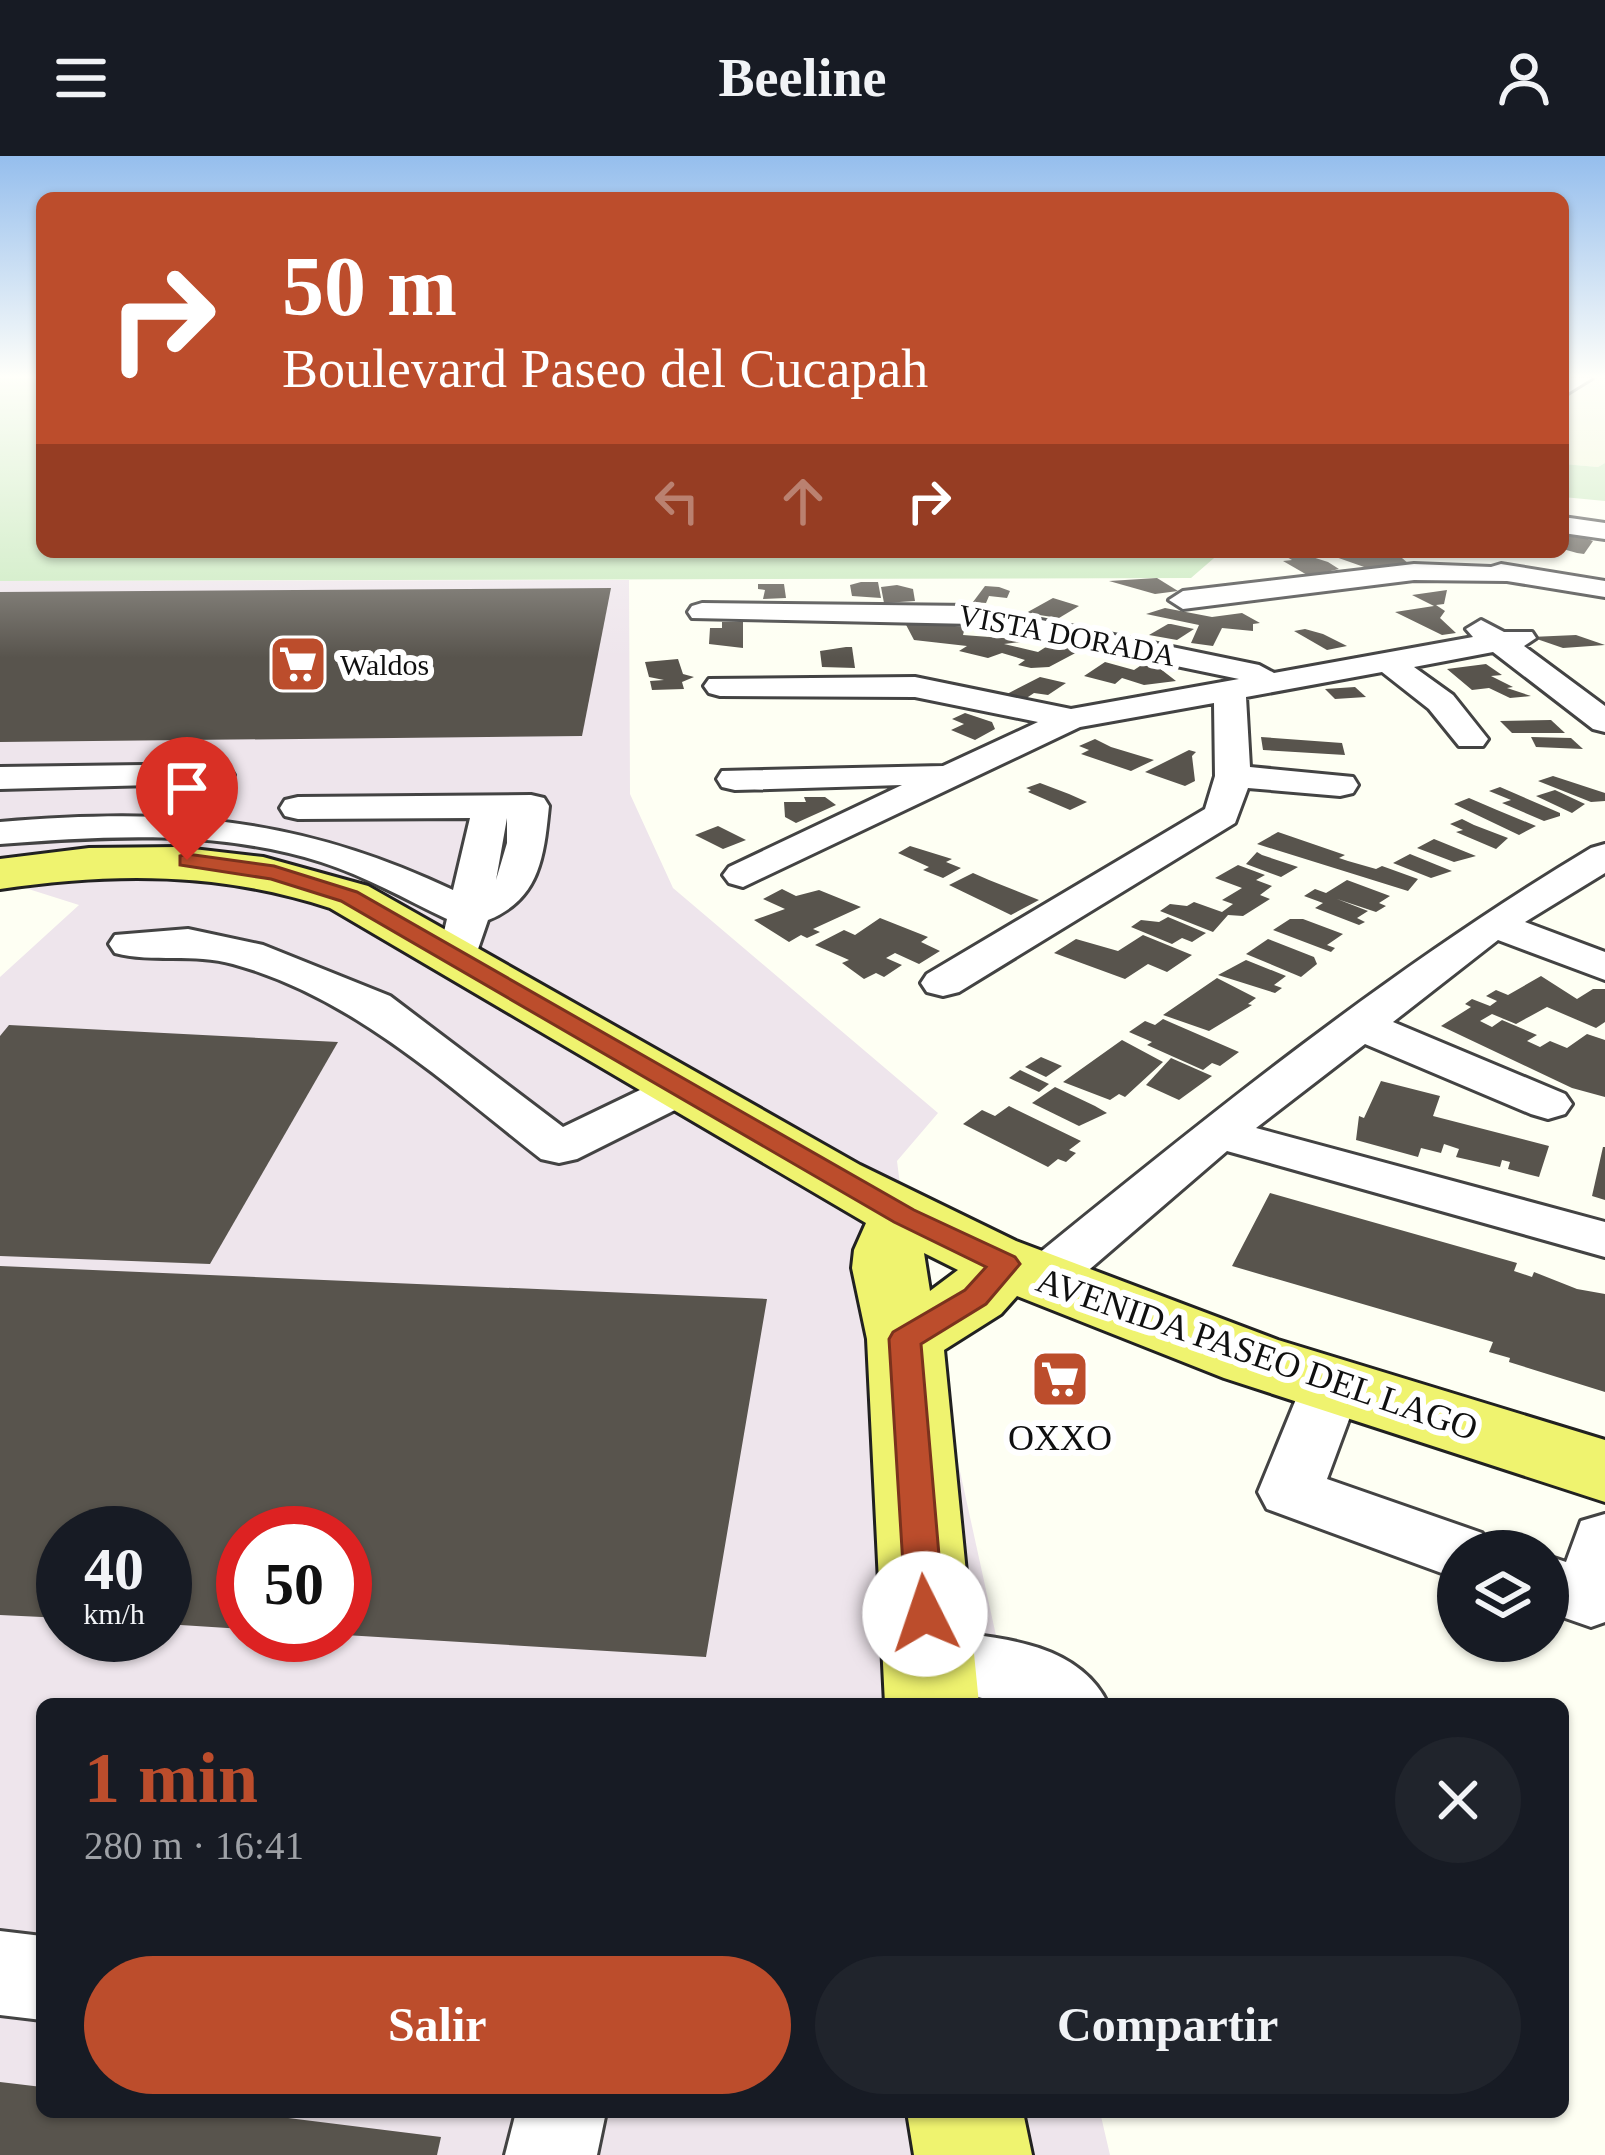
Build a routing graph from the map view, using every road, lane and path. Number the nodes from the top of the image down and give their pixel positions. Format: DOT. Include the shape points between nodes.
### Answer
graph roads {
  1 [pos="1569,525"];
  2 [pos="1605,530"];
  3 [pos="1503,570"];
  4 [pos="1605,589"];
  5 [pos="1183,600"];
  6 [pos="702,612"];
  7 [pos="1508,640"];
  8 [pos="1388,662"];
  9 [pos="1286,680"];
  10 [pos="720,686"];
  11 [pos="1230,690"];
  12 [pos="1598,706"];
  13 [pos="1071,718"];
  14 [pos="1472,739"];
  15 [pos="952,773"];
  16 [pos="216,775"];
  17 [pos="1233,776"];
  18 [pos="0,778"];
  19 [pos="735,778"];
  20 [pos="1340,785"];
  21 [pos="298,808"];
  22 [pos="0,833"];
  23 [pos="1605,856"];
  24 [pos="0,874"];
  25 [pos="743,875"];
  26 [pos="1493,924"];
  27 [pos="464,937"];
  28 [pos="130,944"];
  29 [pos="1605,967"];
  30 [pos="943,983"];
  31 [pos="1360,1025"];
  32 [pos="682,1088"];
  33 [pos="1548,1104"];
  34 [pos="1218,1133"];
  35 [pos="904,1216"];
  36 [pos="1605,1240"];
  37 [pos="1023,1272"];
  38 [pos="904,1339"];
  39 [pos="1331,1387"];
  40 [pos="1605,1471"];
  41 [pos="1605,1540"];
  42 [pos="1437,1544"];
  43 [pos="1569,1591"];
  44 [pos="930,1682"];
  45 [pos="1061,1698"];
  46 [pos="0,1973"];
  47 [pos="36,1977"];
  48 [pos="560,2118"];
  49 [pos="966,2118"];
  50 [pos="550,2155"];
  51 [pos="973,2155"];
  1 -- 2 [label="street"];
  3 -- 4 [label="street"];
  3 -- 5 [label="street" via="1414,572"];
  3 -- 7 [label="street" via="1473,587 1470,598 1472,614"];
  6 -- 9 [label="street, VISTA DORADA" via="974,615"];
  7 -- 8 [label="street"];
  7 -- 12 [label="street"];
  8 -- 9 [label="street"];
  8 -- 14 [label="street" via="1441,702"];
  9 -- 11 [label="street"];
  10 -- 13 [label="street" via="915,687"];
  11 -- 13 [label="street"];
  11 -- 17 [label="street"];
  13 -- 15 [label="street"];
  15 -- 19 [label="street"];
  15 -- 25 [label="street"];
  16 -- 18 [label="street"];
  17 -- 20 [label="street"];
  17 -- 30 [label="street" via="1228,805 1208,826"];
  21 -- 27 [label="street" via="531,806 513,890"];
  22 -- 27 [label="street" via="154,826 252,835 332,854"];
  23 -- 26 [label="street"];
  24 -- 27 [label="main road, AVENIDA PASEO DEL LAGO" via="118,858 187,860 274,873"];
  26 -- 29 [label="street"];
  26 -- 31 [label="street"];
  27 -- 32 [label="main road, AVENIDA PASEO DEL LAGO"];
  28 -- 32 [label="street" via="188,942 248,954 374,1006 559,1148"];
  31 -- 33 [label="street"];
  31 -- 34 [label="street"];
  32 -- 35 [label="main road, AVENIDA PASEO DEL LAGO"];
  34 -- 36 [label="street"];
  34 -- 37 [label="street"];
  35 -- 37 [label="main road, AVENIDA PASEO DEL LAGO"];
  35 -- 38 [label="main road" via="888,1268"];
  37 -- 38 [label="main road"];
  37 -- 39 [label="main road, AVENIDA PASEO DEL LAGO"];
  38 -- 44 [label="main road"];
  39 -- 40 [label="main road, AVENIDA PASEO DEL LAGO"];
  39 -- 42 [label="street" via="1290,1492"];
  41 -- 43 [label="street" via="1591,1599"];
  44 -- 45 [label="street" via="1018,1671"];
  46 -- 47 [label="street"];
  48 -- 50 [label="street"];
  49 -- 51 [label="main road"];
}
